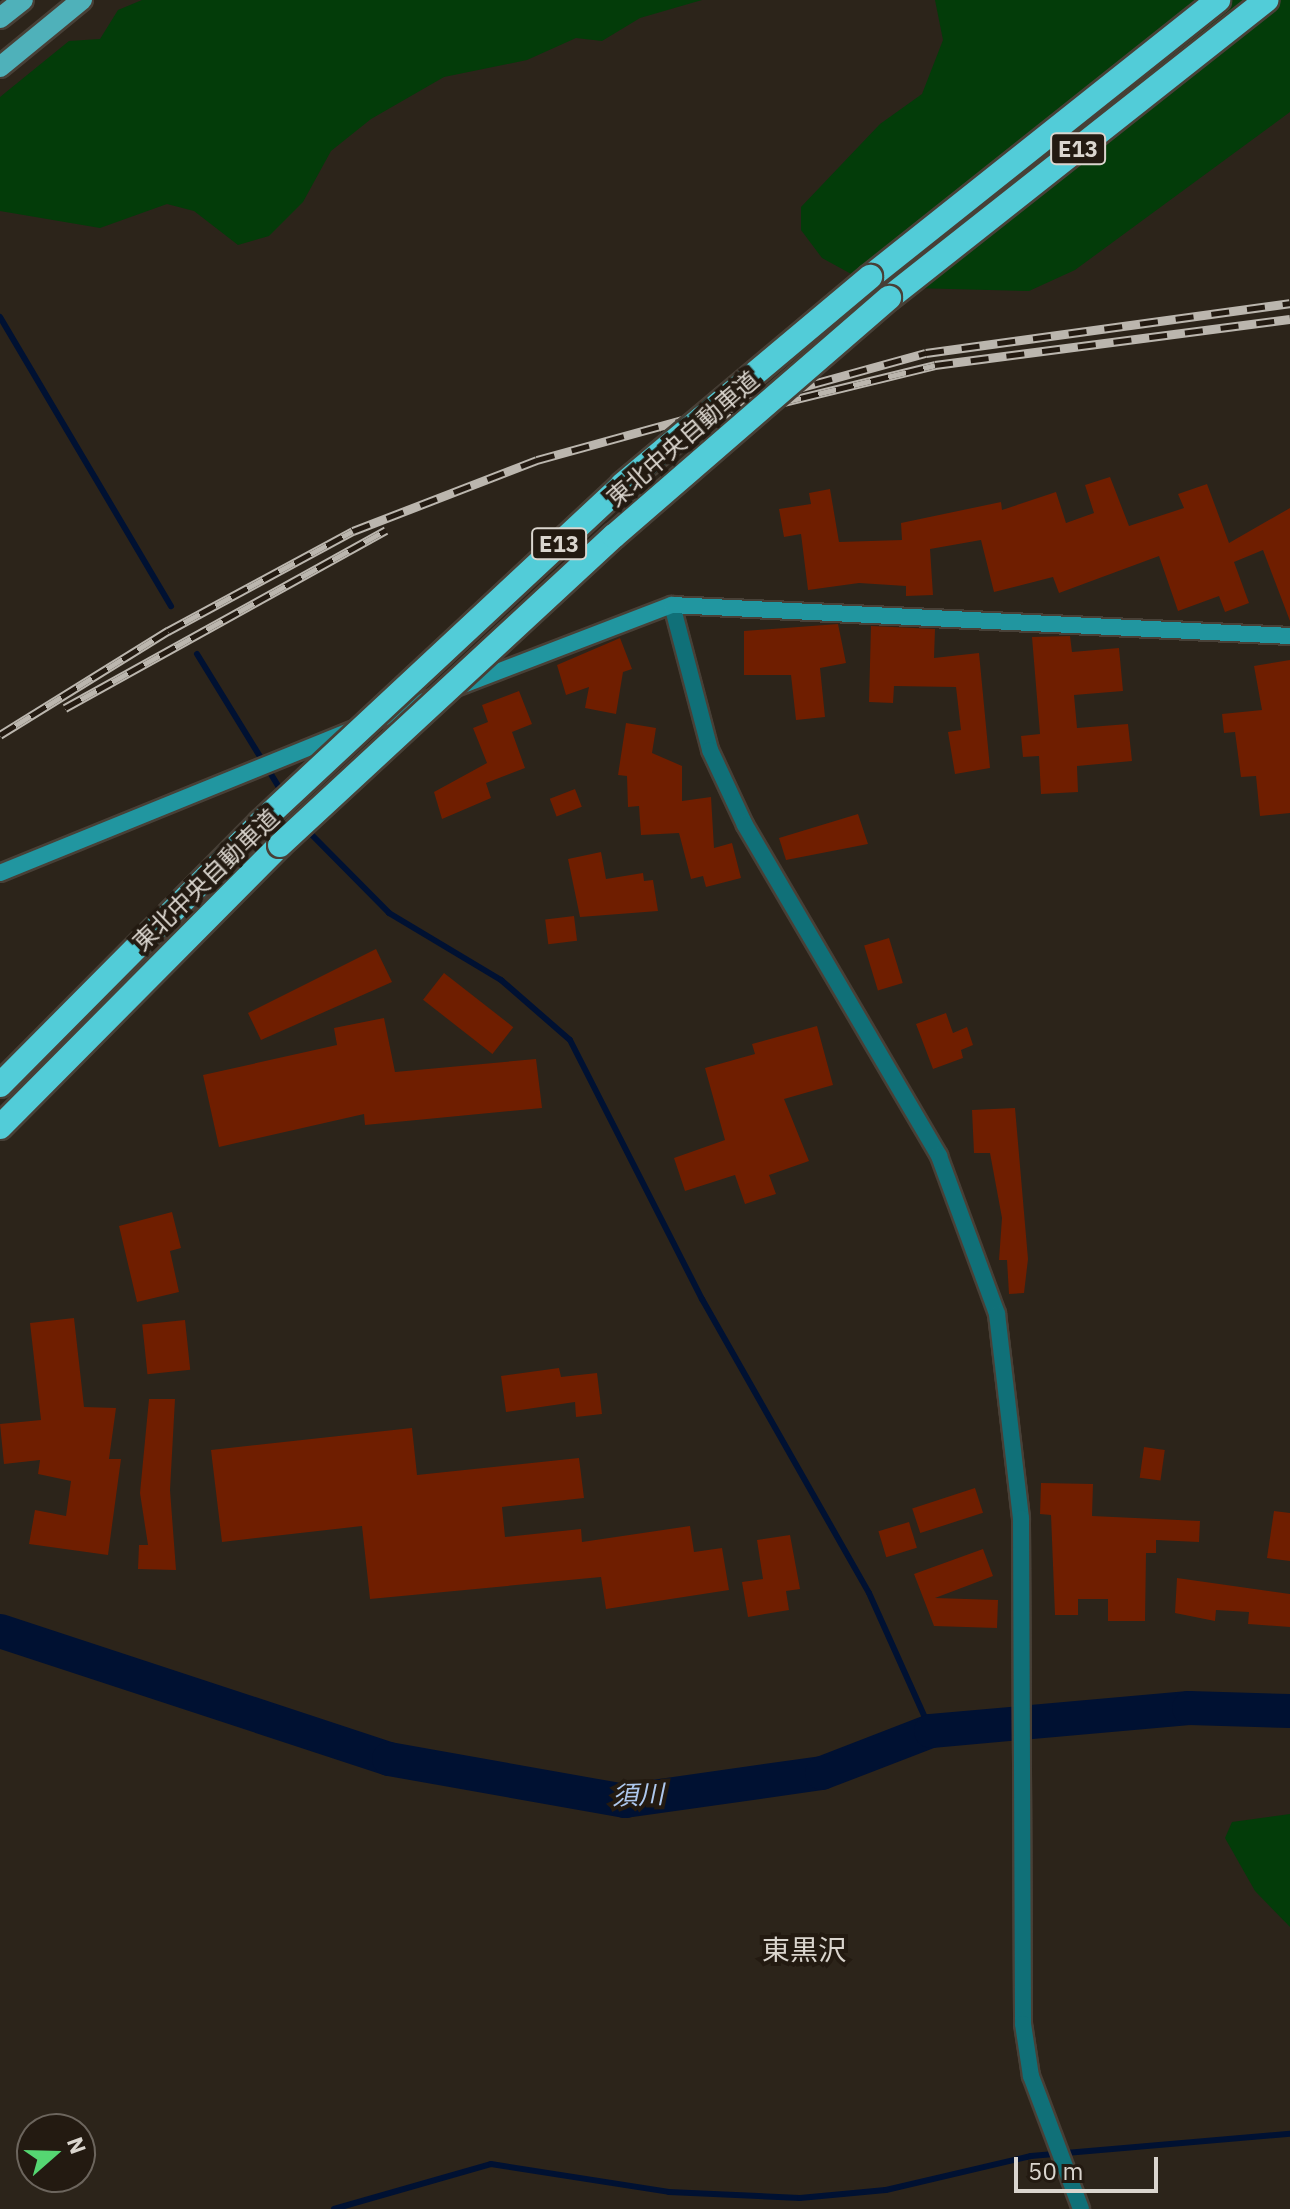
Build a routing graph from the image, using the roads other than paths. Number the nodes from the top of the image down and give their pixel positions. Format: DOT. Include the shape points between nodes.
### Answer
graph roads {
  1 [pos="23,0"];
  2 [pos="82,0"];
  3 [pos="1218,0"];
  4 [pos="1266,0"];
  5 [pos="0,18"];
  6 [pos="0,67"];
  7 [pos="672,605"];
  8 [pos="1290,636"];
  9 [pos="0,873"];
  10 [pos="0,1085"];
  11 [pos="0,1127"];
  12 [pos="1081,2209"];
  1 -- 5 [label="main road"];
  2 -- 6 [label="main road"];
  3 -- 10 [label="highway, 東北中央自動車道 / E13, bridge" via="870,277 622,485 260,823"];
  4 -- 11 [label="highway, 東北中央自動車道 / E13, bridge" via="889,298 614,536 280,845"];
  7 -- 8 [label="street"];
  7 -- 9 [label="street"];
  7 -- 12 [label="street" via="710,750 745,825 916,1110 972,1234 1010,1386 1022,1674 1023,2024 1053,2142"];
}
